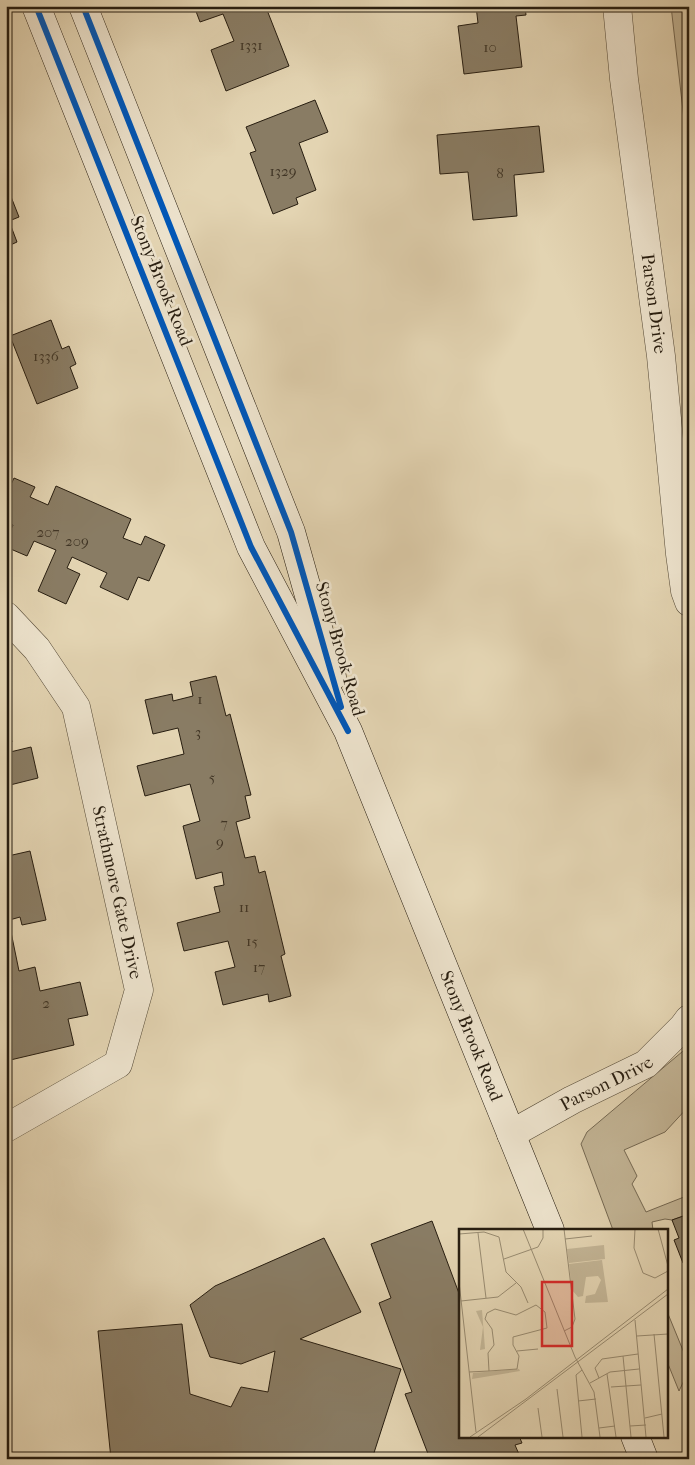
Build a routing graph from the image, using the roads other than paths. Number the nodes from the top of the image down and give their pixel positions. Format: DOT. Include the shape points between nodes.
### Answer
graph roads {
  1 [pos="36,6"];
  2 [pos="83,6"];
  3 [pos="617,6"];
  4 [pos="689,602"];
  5 [pos="6,616"];
  6 [pos="348,731"];
  7 [pos="689,1018"];
  8 [pos="6,1128"];
  9 [pos="510,1134"];
  10 [pos="550,1229"];
  11 [pos="636,1438"];
  12 [pos="644,1459"];
  1 -- 6 [label="main road, Stony Brook Road" via="251,548"];
  2 -- 6 [label="main road, Stony Brook Road" via="292,532"];
  3 -- 4 [label="main road, Parson Drive" via="661,356 680,554"];
  5 -- 8 [label="main road, Strathmore Gate Drive" via="37,649 76,707 139,990 118,1064"];
  6 -- 9 [label="main road, Stony Brook Road"];
  7 -- 9 [label="main road, Parson Drive" via="646,1064"];
  9 -- 10 [label="main road, Stony Brook Road"];
  11 -- 12 [label="main road"];
}
